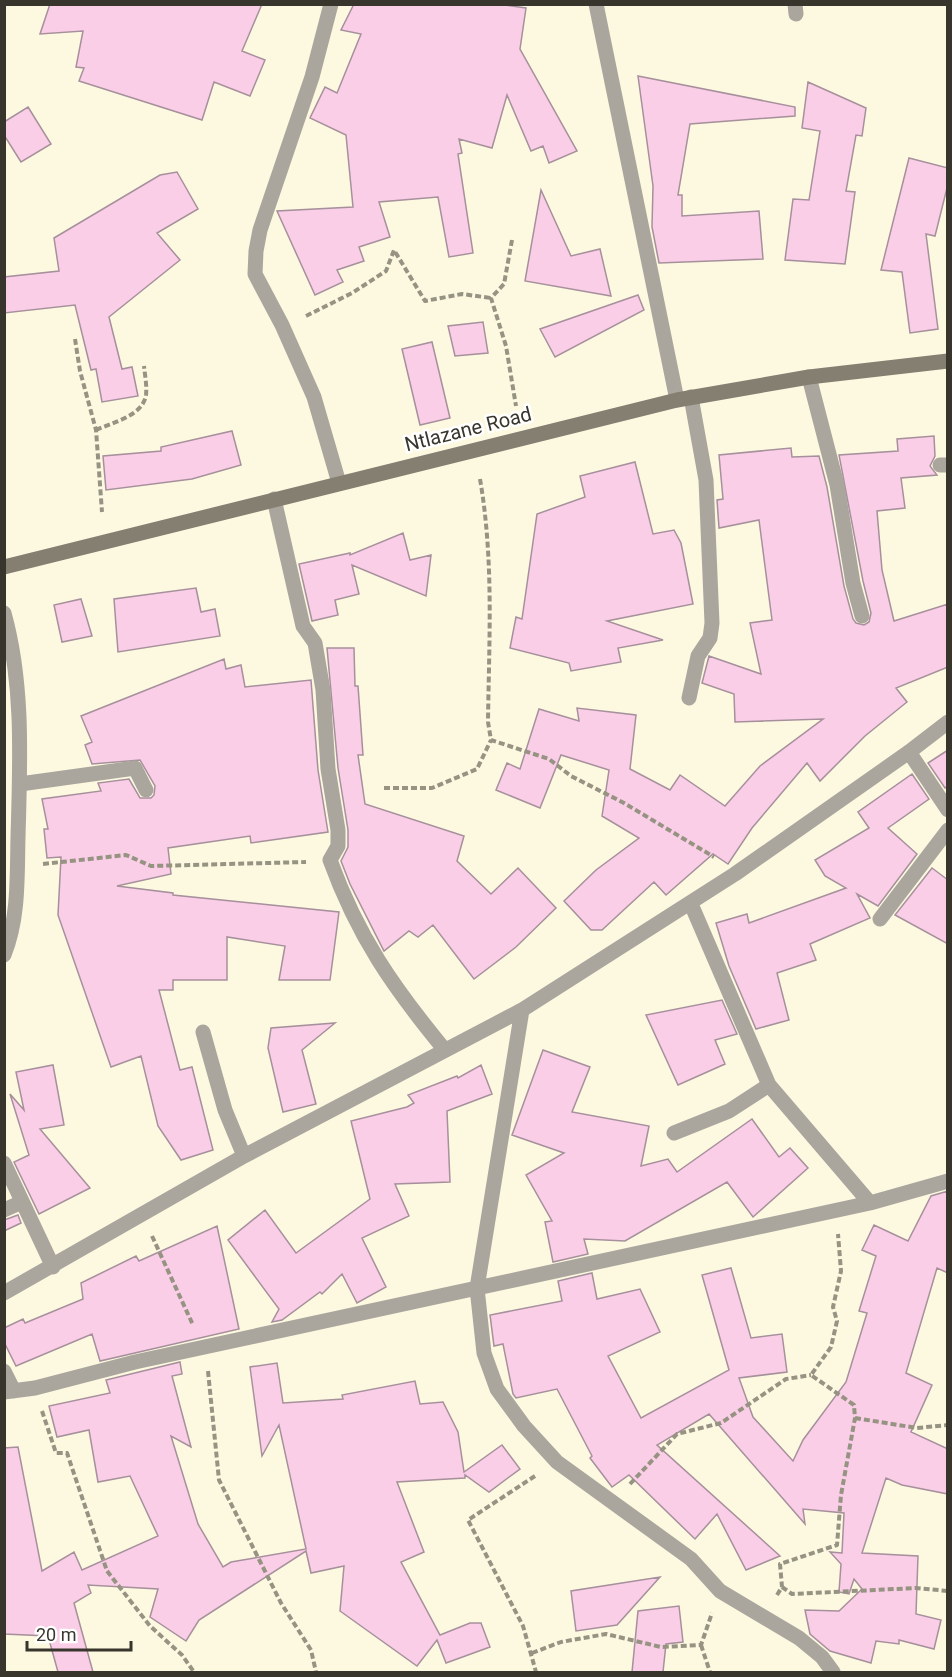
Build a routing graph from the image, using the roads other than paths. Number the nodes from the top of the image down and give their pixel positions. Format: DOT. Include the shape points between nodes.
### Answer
graph roads {
  1 [pos="332,4"];
  2 [pos="596,4"];
  3 [pos="948,361"];
  4 [pos="809,377"];
  5 [pos="684,398"];
  6 [pos="339,483"];
  7 [pos="274,499"];
  8 [pos="4,567"];
  9 [pos="4,613"];
  10 [pos="862,616"];
  11 [pos="689,698"];
  12 [pos="948,722"];
  13 [pos="909,752"];
  14 [pos="20,784"];
  15 [pos="146,790"];
  16 [pos="948,810"];
  17 [pos="948,830"];
  18 [pos="11,833"];
  19 [pos="691,903"];
  20 [pos="880,919"];
  21 [pos="4,955"];
  22 [pos="522,1010"];
  23 [pos="203,1032"];
  24 [pos="444,1049"];
  25 [pos="769,1085"];
  26 [pos="674,1133"];
  27 [pos="244,1156"];
  28 [pos="4,1163"];
  29 [pos="948,1181"];
  30 [pos="22,1202"];
  31 [pos="870,1203"];
  32 [pos="4,1210"];
  33 [pos="53,1268"];
  34 [pos="477,1288"];
  35 [pos="4,1293"];
  36 [pos="4,1371"];
  37 [pos="9,1391"];
  38 [pos="833,1672"];
  1 -- 6 [label="street" via="312,77 260,230 255,274 314,396"];
  2 -- 5 [label="street"];
  3 -- 4 [label="street, Ntlazane Road"];
  4 -- 5 [label="street, Ntlazane Road"];
  4 -- 10 [label="street" via="837,485"];
  5 -- 6 [label="street, Ntlazane Road"];
  5 -- 11 [label="street" via="706,480 712,623 710,638 698,656"];
  6 -- 7 [label="street, Ntlazane Road"];
  7 -- 8 [label="street, Ntlazane Road"];
  7 -- 24 [label="street" via="303,626 315,643 323,690 328,769 338,830 338,846 330,860 369,948 399,995"];
  9 -- 14 [label="street" via="10,635 21,745"];
  12 -- 13 [label="street"];
  13 -- 16 [label="street"];
  13 -- 19 [label="street"];
  14 -- 15 [label="street" via="135,768"];
  14 -- 18 [label="street"];
  17 -- 20 [label="street"];
  18 -- 21 [label="street" via="17,863 14,926"];
  19 -- 22 [label="street"];
  19 -- 25 [label="street"];
  22 -- 24 [label="street"];
  22 -- 34 [label="street"];
  23 -- 27 [label="street" via="225,1110"];
  24 -- 27 [label="street"];
  25 -- 26 [label="street" via="729,1111"];
  25 -- 31 [label="street"];
  27 -- 33 [label="street"];
  28 -- 30 [label="street"];
  29 -- 31 [label="street"];
  30 -- 32 [label="street"];
  30 -- 33 [label="street"];
  31 -- 34 [label="street"];
  33 -- 35 [label="street"];
  34 -- 37 [label="street"];
  34 -- 38 [label="street" via="484,1353 497,1389 524,1426 558,1462 691,1559 720,1591 799,1638"];
  36 -- 37 [label="street"];
}
